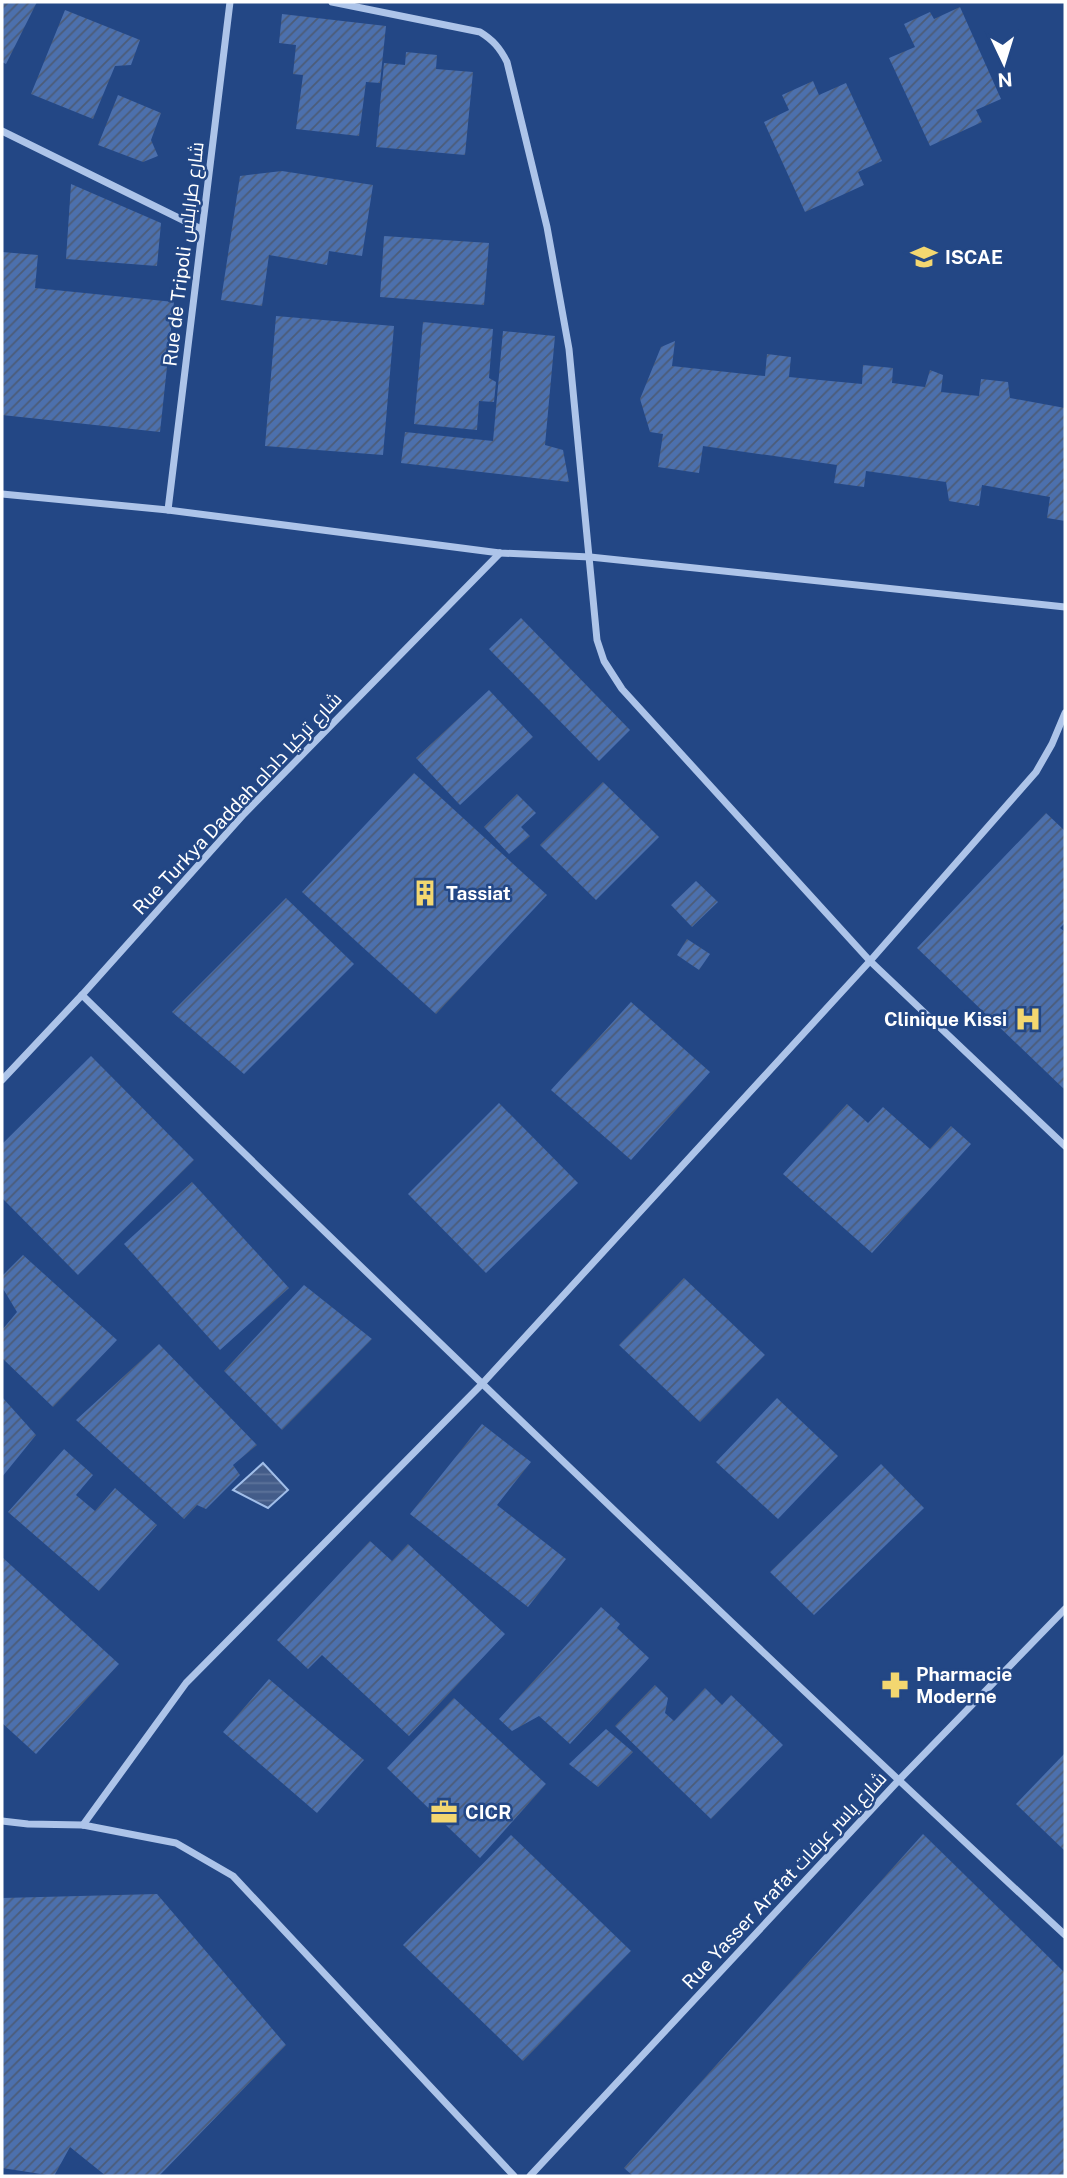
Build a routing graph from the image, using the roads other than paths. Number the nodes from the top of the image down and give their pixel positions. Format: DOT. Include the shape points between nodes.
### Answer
graph roads {
  1 [pos="230,2"];
  2 [pos="332,2"];
  3 [pos="2,131"];
  4 [pos="201,229"];
  5 [pos="2,494"];
  6 [pos="169,510"];
  7 [pos="500,553"];
  8 [pos="590,557"];
  9 [pos="1065,607"];
  10 [pos="1065,713"];
  11 [pos="870,961"];
  12 [pos="82,995"];
  13 [pos="2,1080"];
  14 [pos="1065,1146"];
  15 [pos="481,1385"];
  16 [pos="1065,1609"];
  17 [pos="898,1781"];
  18 [pos="2,1821"];
  19 [pos="83,1825"];
  20 [pos="1065,1935"];
  21 [pos="514,2176"];
  22 [pos="530,2176"];
  1 -- 4 [label="street, Rue de Tripoli شارع طرابلس"];
  2 -- 8 [label="street" via="480,32 500,48 507,62 547,227 569,349"];
  3 -- 4 [label="street"];
  4 -- 6 [label="street, Rue de Tripoli شارع طرابلس"];
  5 -- 6 [label="street"];
  6 -- 7 [label="street"];
  7 -- 8 [label="street"];
  7 -- 12 [label="street, Rue Turkya Daddah شارع تركيا داداه" via="244,814"];
  8 -- 9 [label="street"];
  8 -- 11 [label="street" via="597,640 604,662 622,689"];
  10 -- 11 [label="street" via="1035,772"];
  11 -- 14 [label="street"];
  11 -- 15 [label="street"];
  12 -- 13 [label="street, Rue Turkya Daddah شارع تركيا داداه"];
  12 -- 15 [label="street"];
  15 -- 17 [label="street"];
  15 -- 19 [label="street" via="187,1683"];
  16 -- 17 [label="street, Rue Yasser Arafat شارع ياسر عرفات"];
  17 -- 20 [label="street"];
  17 -- 22 [label="street, Rue Yasser Arafat شارع ياسر عرفات"];
  18 -- 19 [label="street"];
  19 -- 21 [label="street" via="176,1843 233,1876"];
}
